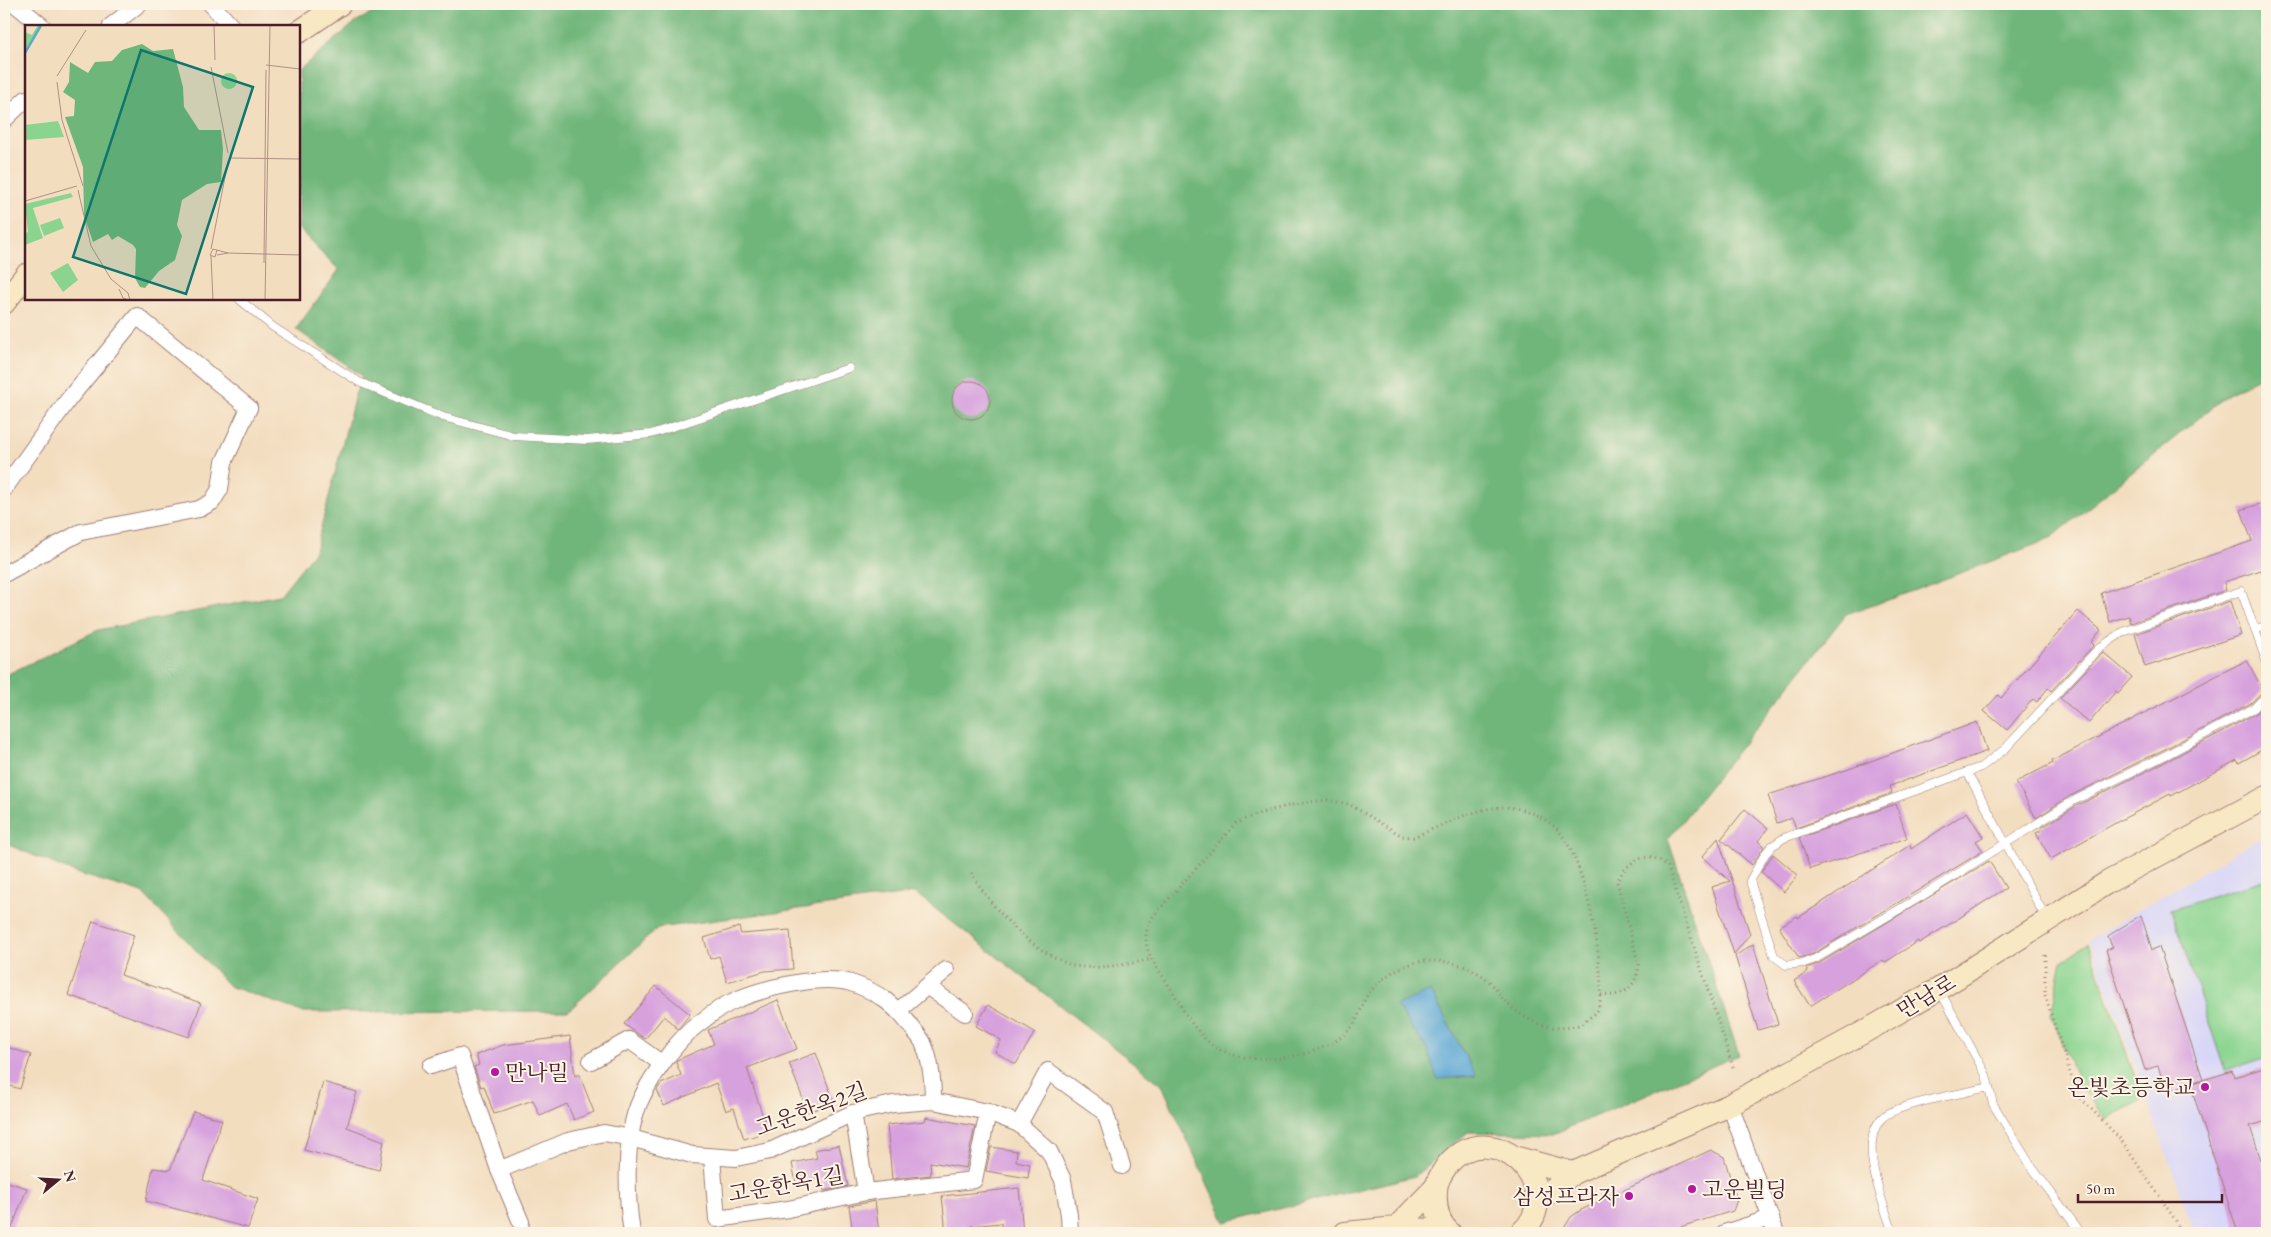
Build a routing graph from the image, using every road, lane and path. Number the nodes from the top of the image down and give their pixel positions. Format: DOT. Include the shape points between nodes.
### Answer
graph roads {
  1 [pos="15,4"];
  2 [pos="139,4"];
  3 [pos="211,4"];
  4 [pos="340,4"];
  5 [pos="41,25"];
  6 [pos="112,25"];
  7 [pos="230,25"];
  8 [pos="300,31"];
  9 [pos="25,100"];
  10 [pos="4,120"];
  11 [pos="25,276"];
  12 [pos="240,300"];
  13 [pos="4,302"];
  14 [pos="849,368"];
  15 [pos="4,489"];
  16 [pos="4,574"];
  17 [pos="2267,625"];
  18 [pos="2255,630"];
  19 [pos="2267,663"];
  20 [pos="2267,696"];
  21 [pos="1966,772"];
  22 [pos="2267,797"];
  23 [pos="2005,843"];
  24 [pos="972,874"];
  25 [pos="2047,920"];
  26 [pos="2045,955"];
  27 [pos="1151,958"];
  28 [pos="946,970"];
  29 [pos="928,987"];
  30 [pos="1939,989"];
  31 [pos="1601,995"];
  32 [pos="899,1010"];
  33 [pos="965,1013"];
  34 [pos="591,1061"];
  35 [pos="661,1063"];
  36 [pos="431,1066"];
  37 [pos="1734,1070"];
  38 [pos="1989,1087"];
  39 [pos="933,1100"];
  40 [pos="1730,1105"];
  41 [pos="988,1112"];
  42 [pos="853,1113"];
  43 [pos="1019,1124"];
  44 [pos="631,1138"];
  45 [pos="712,1157"];
  46 [pos="1518,1158"];
  47 [pos="1122,1166"];
  48 [pos="499,1170"];
  49 [pos="1573,1173"];
  50 [pos="1436,1187"];
  51 [pos="866,1192"];
  52 [pos="1536,1203"];
  53 [pos="521,1222"];
  54 [pos="1773,1226"];
  55 [pos="1396,1228"];
  56 [pos="1449,1232"];
  57 [pos="632,1233"];
  58 [pos="1070,1233"];
  59 [pos="1345,1233"];
  60 [pos="1521,1233"];
  61 [pos="1724,1233"];
  62 [pos="1893,1233"];
  63 [pos="2081,1233"];
  64 [pos="2181,1233"];
  1 -- 5 [label="street"];
  2 -- 6 [label="street"];
  3 -- 7 [label="street"];
  4 -- 8 [label="street"];
  9 -- 10 [label="street"];
  11 -- 13 [label="street"];
  12 -- 14 [label="lane" via="273,327 359,382 443,417 514,436 587,440 651,434"];
  15 -- 16 [label="street" via="68,400 137,316 249,408 224,462 220,489 212,502 199,510 81,532"];
  17 -- 18 [label="lane"];
  18 -- 19 [label="lane"];
  18 -- 21 [label="lane" via="2241,591 2123,632 2098,648 2005,749 1981,767"];
  20 -- 23 [label="lane" via="2254,708 2073,801"];
  21 -- 23 [label="lane"];
  21 -- 23 [label="lane" via="1803,830 1772,846 1750,881 1774,956 1786,965 1815,959"];
  22 -- 25 [label="street, 만남로" via="2108,882"];
  23 -- 25 [label="lane"];
  24 -- 27 [label="path" via="987,900 1009,924 1042,950 1073,965 1135,963"];
  25 -- 30 [label="street, 만남로"];
  26 -- 64 [label="path" via="2045,995 2078,1094 2121,1140"];
  27 -- 31 [label="path" via="1200,1033 1229,1054 1255,1060 1312,1051 1340,1039 1353,1026 1373,986 1403,967 1425,961 1462,965 1484,977 1524,1017 1550,1028 1579,1024 1597,1012"];
  27 -- 31 [label="path" via="1146,930 1152,919 1222,836 1250,816 1304,802 1327,800 1349,804 1390,831 1412,837 1474,813 1502,807 1532,813 1556,828 1564,838 1586,893"];
  28 -- 29 [label="street"];
  29 -- 32 [label="street"];
  29 -- 33 [label="street"];
  30 -- 38 [label="lane" via="1986,1075"];
  30 -- 40 [label="street, 만남로"];
  31 -- 37 [label="path" via="1614,996 1626,992 1638,975 1639,965 1617,882 1623,869 1630,864 1652,857 1661,859 1668,867"];
  32 -- 35 [label="street" via="879,995 849,982 816,981 772,988 735,1000 699,1023"];
  32 -- 39 [label="street" via="924,1044 933,1082"];
  34 -- 35 [label="street" via="629,1040"];
  35 -- 44 [label="street" via="640,1100"];
  36 -- 48 [label="street" via="460,1056"];
  38 -- 62 [label="lane" via="1910,1105 1882,1118 1874,1132 1872,1153 1874,1171"];
  38 -- 63 [label="lane" via="1993,1104 2031,1166"];
  39 -- 41 [label="street, 고운한옥2길"];
  39 -- 42 [label="street, 고운한옥2길"];
  40 -- 49 [label="street, 만남로"];
  40 -- 54 [label="street"];
  41 -- 43 [label="street, 고운한옥2길"];
  41 -- 51 [label="street, 고운한옥1길" via="974,1180"];
  42 -- 45 [label="street, 고운한옥2길" via="770,1151 736,1158"];
  42 -- 51 [label="street, 고운한옥1길"];
  43 -- 47 [label="street" via="1048,1071 1105,1112"];
  43 -- 58 [label="street, 고운한옥2길" via="1049,1151 1063,1180"];
  44 -- 45 [label="street, 고운한옥2길"];
  44 -- 48 [label="street, 고운한옥2길" via="604,1133 568,1141"];
  44 -- 57 [label="street" via="626,1177"];
  45 -- 51 [label="street, 고운한옥1길" via="717,1219 788,1209"];
  46 -- 49 [label="street"];
  46 -- 50 [label="street" via="1503,1150 1486,1147 1469,1150 1454,1158"];
  46 -- 52 [label="street" via="1529,1171"];
  48 -- 53 [label="street"];
  49 -- 52 [label="street, 만남로"];
  50 -- 55 [label="street"];
  50 -- 56 [label="street" via="1439,1218"];
  52 -- 60 [label="street" via="1532,1218"];
  54 -- 61 [label="street"];
  55 -- 56 [label="street"];
  55 -- 59 [label="street"];
}
